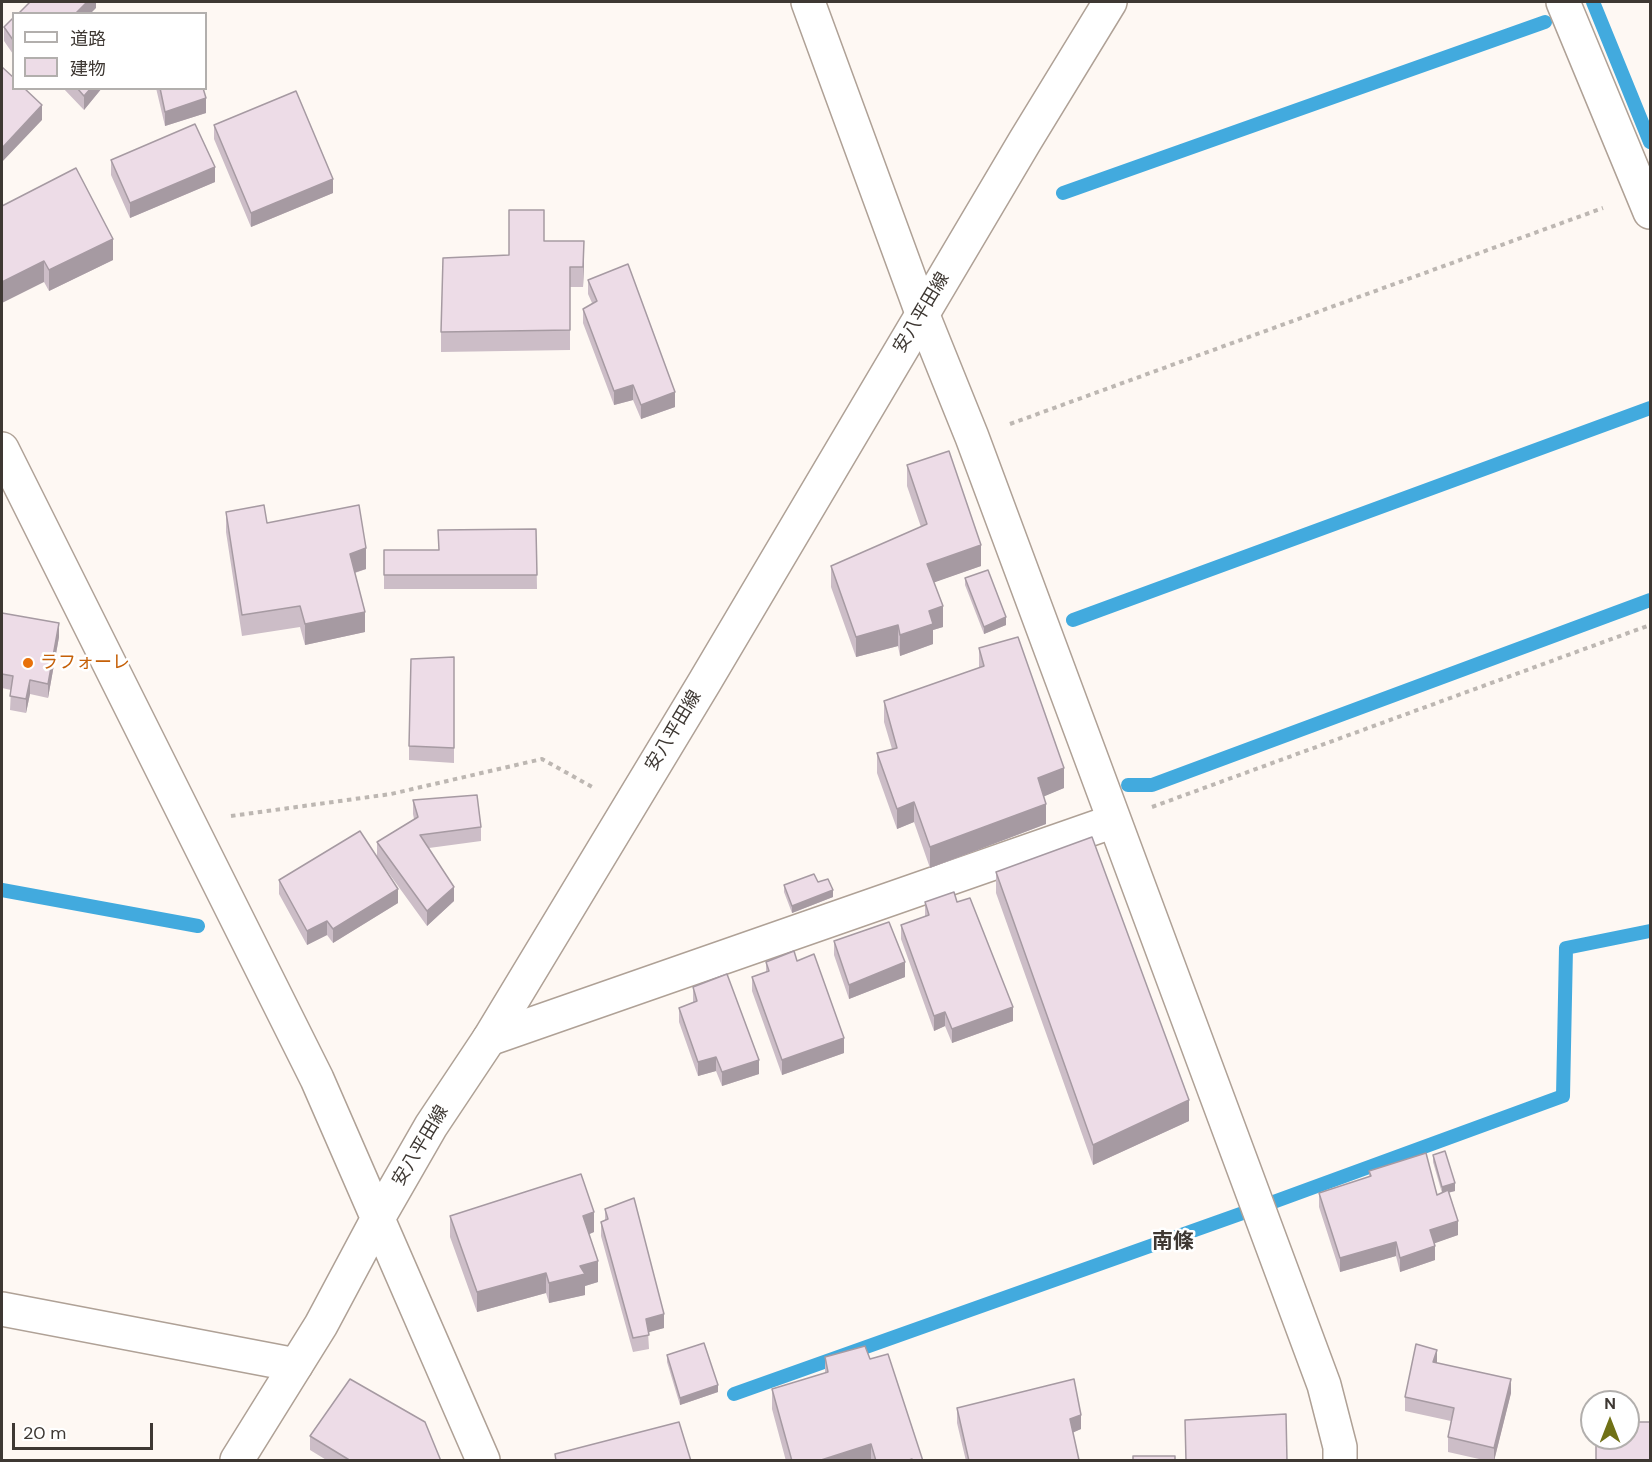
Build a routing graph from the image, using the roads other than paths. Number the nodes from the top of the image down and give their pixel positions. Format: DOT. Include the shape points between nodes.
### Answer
graph roads {
  1 [pos="808,2"];
  2 [pos="1110,2"];
  3 [pos="1563,2"];
  4 [pos="1647,203"];
  5 [pos="922,312"];
  6 [pos="6,466"];
  7 [pos="1113,821"];
  8 [pos="489,1039"];
  9 [pos="377,1220"];
  10 [pos="2,1309"];
  11 [pos="296,1365"];
  12 [pos="237,1461"];
  13 [pos="483,1461"];
  14 [pos="1340,1461"];
  1 -- 5 [label="street"];
  2 -- 5 [label="street, 安八平田線"];
  3 -- 4 [label="street"];
  5 -- 7 [label="street"];
  5 -- 8 [label="street, 安八平田線"];
  6 -- 9 [label="street" via="317,1079"];
  7 -- 8 [label="street"];
  7 -- 14 [label="street" via="1324,1385"];
  8 -- 9 [label="street, 安八平田線" via="431,1126"];
  9 -- 11 [label="street, 安八平田線"];
  9 -- 13 [label="street"];
  10 -- 11 [label="street"];
  11 -- 12 [label="street, 安八平田線"];
}
